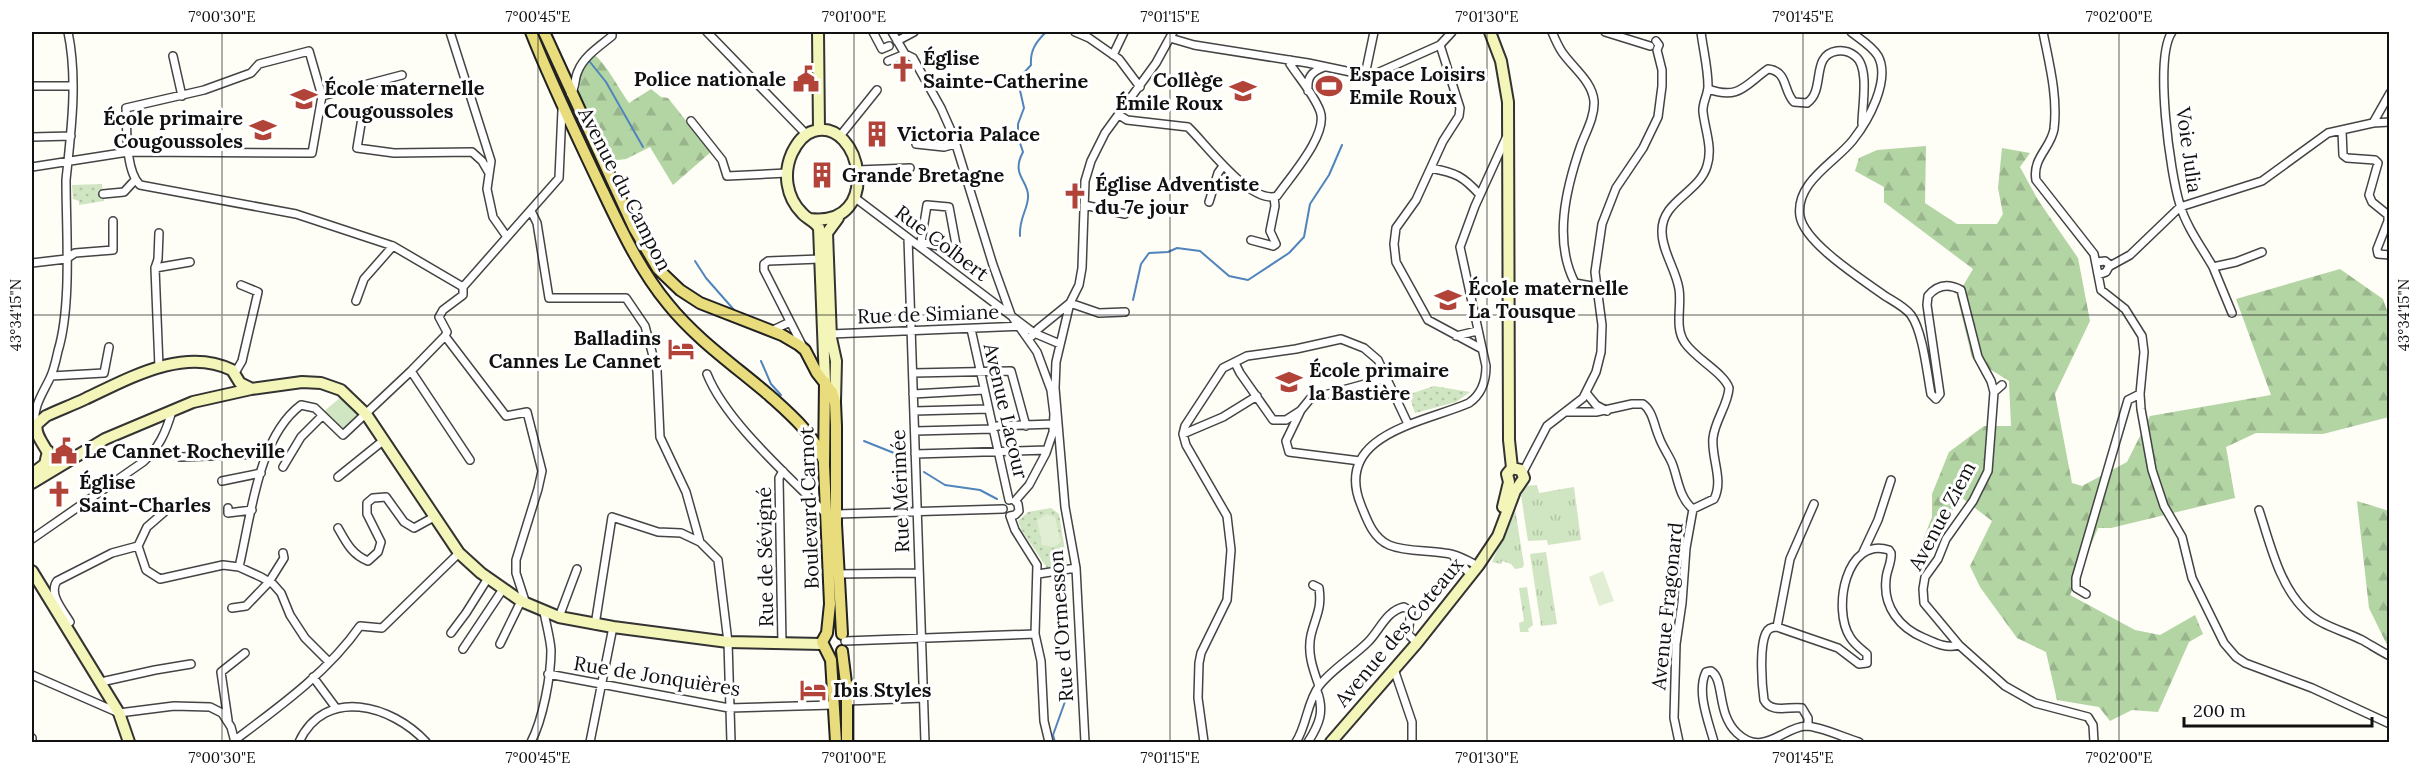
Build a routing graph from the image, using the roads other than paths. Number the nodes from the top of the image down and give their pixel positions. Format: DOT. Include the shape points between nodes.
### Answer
graph roads {
  1 [pos="68,32"];
  2 [pos="450,32"];
  3 [pos="531,32"];
  4 [pos="544,32"];
  5 [pos="612,32"];
  6 [pos="707,32"];
  7 [pos="818,32"];
  8 [pos="873,32"];
  9 [pos="892,32"];
  10 [pos="914,32"];
  11 [pos="1075,32"];
  12 [pos="1124,32"];
  13 [pos="1374,32"];
  14 [pos="1452,32"];
  15 [pos="1490,32"];
  16 [pos="1552,32"];
  17 [pos="1605,32"];
  18 [pos="1659,32"];
  19 [pos="1701,32"];
  20 [pos="1851,32"];
  21 [pos="2043,32"];
  22 [pos="2172,32"];
  23 [pos="1172,35"];
  24 [pos="895,43"];
  25 [pos="1653,44"];
  26 [pos="1440,45"];
  27 [pos="905,54"];
  28 [pos="1113,55"];
  29 [pos="173,56"];
  30 [pos="1290,60"];
  31 [pos="888,61"];
  32 [pos="1308,63"];
  33 [pos="1326,67"];
  34 [pos="1312,72"];
  35 [pos="402,75"];
  36 [pos="1365,75"];
  37 [pos="1304,79"];
  38 [pos="32,86"];
  39 [pos="73,86"];
  40 [pos="1140,87"];
  41 [pos="1708,89"];
  42 [pos="877,90"];
  43 [pos="2390,93"];
  44 [pos="571,94"];
  45 [pos="182,96"];
  46 [pos="322,96"];
  47 [pos="562,106"];
  48 [pos="363,112"];
  49 [pos="1119,115"];
  50 [pos="691,121"];
  51 [pos="2390,122"];
  52 [pos="2373,123"];
  53 [pos="572,126"];
  54 [pos="1862,126"];
  55 [pos="819,130"];
  56 [pos="2342,131"];
  57 [pos="1508,133"];
  58 [pos="562,134"];
  59 [pos="806,134"];
  60 [pos="32,136"];
  61 [pos="71,136"];
  62 [pos="840,136"];
  63 [pos="916,144"];
  64 [pos="955,144"];
  65 [pos="128,152"];
  66 [pos="70,160"];
  67 [pos="1508,164"];
  68 [pos="1223,165"];
  69 [pos="32,167"];
  70 [pos="910,168"];
  71 [pos="1431,168"];
  72 [pos="1492,169"];
  73 [pos="857,170"];
  74 [pos="489,173"];
  75 [pos="787,173"];
  76 [pos="135,180"];
  77 [pos="103,194"];
  78 [pos="1480,195"];
  79 [pos="855,197"];
  80 [pos="1274,197"];
  81 [pos="1209,202"];
  82 [pos="1084,205"];
  83 [pos="2180,207"];
  84 [pos="531,211"];
  85 [pos="1125,214"];
  86 [pos="840,216"];
  87 [pos="810,219"];
  88 [pos="113,221"];
  89 [pos="159,233"];
  90 [pos="507,237"];
  91 [pos="908,238"];
  92 [pos="1251,240"];
  93 [pos="919,244"];
  94 [pos="393,246"];
  95 [pos="2262,252"];
  96 [pos="2390,255"];
  97 [pos="66,259"];
  98 [pos="820,259"];
  99 [pos="190,262"];
  100 [pos="2097,262"];
  101 [pos="32,263"];
  102 [pos="2110,266"];
  103 [pos="2213,267"];
  104 [pos="155,268"];
  105 [pos="2098,275"];
  106 [pos="241,285"];
  107 [pos="463,287"];
  108 [pos="1597,287"];
  109 [pos="356,301"];
  110 [pos="1070,303"];
  111 [pos="1125,312"];
  112 [pos="2232,313"];
  113 [pos="1011,315"];
  114 [pos="790,322"];
  115 [pos="1022,326"];
  116 [pos="971,329"];
  117 [pos="771,331"];
  118 [pos="911,331"];
  119 [pos="1477,331"];
  120 [pos="1034,333"];
  121 [pos="831,334"];
  122 [pos="445,336"];
  123 [pos="1456,336"];
  124 [pos="1030,340"];
  125 [pos="1060,344"];
  126 [pos="109,347"];
  127 [pos="1482,349"];
  128 [pos="805,350"];
  129 [pos="1235,363"];
  130 [pos="159,367"];
  131 [pos="980,370"];
  132 [pos="411,371"];
  133 [pos="913,373"];
  134 [pos="707,374"];
  135 [pos="51,376"];
  136 [pos="236,377"];
  137 [pos="1387,378"];
  138 [pos="825,382"];
  139 [pos="2002,385"];
  140 [pos="251,389"];
  141 [pos="984,390"];
  142 [pos="1994,392"];
  143 [pos="224,393"];
  144 [pos="914,394"];
  145 [pos="1587,394"];
  146 [pos="2140,394"];
  147 [pos="1257,396"];
  148 [pos="835,402"];
  149 [pos="38,405"];
  150 [pos="172,409"];
  151 [pos="988,410"];
  152 [pos="1301,410"];
  153 [pos="914,411"];
  154 [pos="1607,411"];
  155 [pos="1568,412"];
  156 [pos="366,414"];
  157 [pos="46,416"];
  158 [pos="322,416"];
  159 [pos="793,416"];
  160 [pos="1054,424"];
  161 [pos="1408,424"];
  162 [pos="35,426"];
  163 [pos="836,426"];
  164 [pos="1026,426"];
  165 [pos="824,427"];
  166 [pos="992,429"];
  167 [pos="915,431"];
  168 [pos="1183,434"];
  169 [pos="384,440"];
  170 [pos="1050,442"];
  171 [pos="1060,444"];
  172 [pos="1047,450"];
  173 [pos="48,451"];
  174 [pos="998,452"];
  175 [pos="265,454"];
  176 [pos="915,454"];
  177 [pos="180,457"];
  178 [pos="470,460"];
  179 [pos="824,461"];
  180 [pos="1360,461"];
  181 [pos="57,467"];
  182 [pos="283,467"];
  183 [pos="783,471"];
  184 [pos="261,473"];
  185 [pos="32,474"];
  186 [pos="1518,474"];
  187 [pos="338,477"];
  188 [pos="1891,480"];
  189 [pos="222,481"];
  190 [pos="32,483"];
  191 [pos="1012,501"];
  192 [pos="1814,504"];
  193 [pos="170,507"];
  194 [pos="1004,509"];
  195 [pos="1693,509"];
  196 [pos="252,510"];
  197 [pos="2259,510"];
  198 [pos="917,511"];
  199 [pos="228,513"];
  200 [pos="832,514"];
  201 [pos="1010,516"];
  202 [pos="434,517"];
  203 [pos="338,528"];
  204 [pos="32,539"];
  205 [pos="700,542"];
  206 [pos="1493,543"];
  207 [pos="138,546"];
  208 [pos="1863,552"];
  209 [pos="283,553"];
  210 [pos="459,553"];
  211 [pos="1486,554"];
  212 [pos="1452,555"];
  213 [pos="1464,559"];
  214 [pos="239,567"];
  215 [pos="1076,568"];
  216 [pos="577,569"];
  217 [pos="1475,570"];
  218 [pos="32,571"];
  219 [pos="919,573"];
  220 [pos="837,574"];
  221 [pos="1038,574"];
  222 [pos="488,578"];
  223 [pos="270,582"];
  224 [pos="1313,585"];
  225 [pos="503,589"];
  226 [pos="2086,594"];
  227 [pos="524,602"];
  228 [pos="232,608"];
  229 [pos="544,612"];
  230 [pos="559,617"];
  231 [pos="65,625"];
  232 [pos="595,625"];
  233 [pos="613,627"];
  234 [pos="1777,627"];
  235 [pos="451,633"];
  236 [pos="827,633"];
  237 [pos="1035,634"];
  238 [pos="922,638"];
  239 [pos="728,642"];
  240 [pos="843,642"];
  241 [pos="1417,643"];
  242 [pos="500,644"];
  243 [pos="782,644"];
  244 [pos="1959,645"];
  245 [pos="463,649"];
  246 [pos="825,649"];
  247 [pos="245,653"];
  248 [pos="2390,656"];
  249 [pos="329,662"];
  250 [pos="191,664"];
  251 [pos="1394,669"];
  252 [pos="548,674"];
  253 [pos="32,675"];
  254 [pos="313,677"];
  255 [pos="101,682"];
  256 [pos="601,685"];
  257 [pos="1318,689"];
  258 [pos="924,699"];
  259 [pos="847,701"];
  260 [pos="833,705"];
  261 [pos="336,708"];
  262 [pos="729,708"];
  263 [pos="120,713"];
  264 [pos="228,723"];
  265 [pos="2390,724"];
  266 [pos="1809,726"];
  267 [pos="235,741"];
  268 [pos="129,742"];
  269 [pos="299,742"];
  270 [pos="426,742"];
  271 [pos="531,742"];
  272 [pos="590,742"];
  273 [pos="731,742"];
  274 [pos="836,742"];
  275 [pos="847,742"];
  276 [pos="925,742"];
  277 [pos="1049,742"];
  278 [pos="1085,742"];
  279 [pos="1204,742"];
  280 [pos="1296,742"];
  281 [pos="1308,742"];
  282 [pos="1331,742"];
  283 [pos="1412,742"];
  284 [pos="1679,742"];
  285 [pos="1714,742"];
  286 [pos="1859,742"];
  287 [pos="2094,742"];
  1 -- 39 [label="street"];
  2 -- 74 [label="street" via="491,161"];
  3 -- 47 [label="main road, Avenue du Campon"];
  4 -- 44 [label="main road, Avenue du Campon"];
  5 -- 44 [label="street" via="579,69"];
  6 -- 59 [label="street"];
  7 -- 55 [label="main road"];
  8 -- 24 [label="street" via="882,49"];
  9 -- 24 [label="street"];
  10 -- 24 [label="street"];
  11 -- 28 [label="street"];
  12 -- 28 [label="street"];
  13 -- 36 [label="street"];
  14 -- 26 [label="street"];
  15 -- 57 [label="main road" via="1507,90"];
  16 -- 108 [label="street" via="1593,94 1593,112 1570,178 1564,226 1569,271 1575,283"];
  17 -- 25 [label="street"];
  18 -- 25 [label="street"];
  19 -- 41 [label="street"];
  20 -- 54 [label="street" via="1878,56 1882,68 1880,89"];
  21 -- 100 [label="street" via="2053,90 2054,126 2037,162 2036,180"];
  22 -- 83 [label="street, Voie Julia" via="2164,57 2167,139"];
  23 -- 30 [label="street" via="1194,45"];
  23 -- 40 [label="street, Rue d'Ormesson"];
  24 -- 27 [label="street"];
  25 -- 108 [label="street" via="1662,70 1658,117 1616,188 1602,224 1595,257"];
  26 -- 36 [label="street"];
  26 -- 71 [label="street" via="1461,108"];
  27 -- 31 [label="street"];
  27 -- 64 [label="street" via="913,57 921,71"];
  28 -- 40 [label="street"];
  29 -- 45 [label="street"];
  30 -- 32 [label="street"];
  30 -- 37 [label="street"];
  32 -- 33 [label="street"];
  32 -- 34 [label="street"];
  33 -- 34 [label="street"];
  33 -- 36 [label="street"];
  34 -- 37 [label="street"];
  35 -- 46 [label="street"];
  37 -- 80 [label="street" via="1320,111 1321,129"];
  38 -- 39 [label="street"];
  39 -- 61 [label="street"];
  40 -- 49 [label="street, Rue d'Ormesson"];
  41 -- 54 [label="street" via="1735,94 1768,69 1782,75 1794,102 1806,103 1817,92 1824,58 1831,53 1849,52 1863,67"];
  41 -- 195 [label="street" via="1703,110 1709,137 1708,166 1703,176 1673,204 1662,225 1678,280 1683,341 1699,360 1727,381 1729,388 1713,437 1718,490 1714,499"];
  42 -- 62 [label="street"];
  43 -- 52 [label="street"];
  44 -- 117 [label="main road, Avenue du Campon" via="634,228 658,269 700,303"];
  45 -- 46 [label="street" via="251,73 259,64 309,51"];
  45 -- 65 [label="street" via="126,108"];
  46 -- 65 [label="street" via="312,153"];
  47 -- 53 [label="main road, Avenue du Campon"];
  47 -- 58 [label="street"];
  48 -- 74 [label="street" via="357,148 394,153 472,152"];
  49 -- 68 [label="street" via="1127,120 1188,127"];
  49 -- 82 [label="street, Rue d'Ormesson" via="1091,161"];
  50 -- 75 [label="street" via="722,160 727,176"];
  51 -- 52 [label="street"];
  52 -- 56 [label="street"];
  53 -- 58 [label="street" via="565,126"];
  53 -- 159 [label="main road, Avenue du Campon" via="622,232 658,292 692,329"];
  54 -- 142 [label="street" via="1810,184 1800,216 1804,229 1817,245 1911,316 1931,394 1936,399 1940,394 1928,296 1939,287 1954,286 1961,290 1978,357"];
  55 -- 59 [label="main road"];
  55 -- 62 [label="main road"];
  56 -- 83 [label="street" via="2328,133 2262,181"];
  56 -- 96 [label="street" via="2343,155 2378,163 2369,195 2388,215 2377,249 2378,254"];
  57 -- 67 [label="main road"];
  57 -- 72 [label="street"];
  58 -- 84 [label="street" via="559,177"];
  59 -- 75 [label="main road" via="794,148"];
  60 -- 61 [label="street"];
  61 -- 66 [label="street"];
  62 -- 73 [label="main road" via="852,152"];
  63 -- 64 [label="street"];
  64 -- 113 [label="street"];
  65 -- 66 [label="street"];
  65 -- 76 [label="street"];
  66 -- 69 [label="street"];
  66 -- 97 [label="street" via="66,180"];
  67 -- 72 [label="street"];
  67 -- 186 [label="main road" via="1509,430"];
  68 -- 80 [label="street" via="1255,193"];
  68 -- 81 [label="street"];
  70 -- 73 [label="street"];
  71 -- 78 [label="street" via="1456,173"];
  71 -- 123 [label="street" via="1416,200 1396,228 1394,252 1428,320"];
  72 -- 78 [label="street"];
  73 -- 79 [label="main road"];
  74 -- 90 [label="street" via="487,189 493,217"];
  75 -- 87 [label="main road" via="793,201"];
  76 -- 77 [label="street" via="124,192"];
  76 -- 94 [label="street" via="140,185 296,214"];
  78 -- 119 [label="street" via="1460,252"];
  79 -- 86 [label="main road"];
  79 -- 91 [label="street, Rue Colbert"];
  80 -- 92 [label="street" via="1270,231 1276,244"];
  82 -- 85 [label="street"];
  82 -- 110 [label="street, Rue d'Ormesson" via="1082,268"];
  83 -- 102 [label="street" via="2130,255"];
  83 -- 103 [label="street, Voie Julia"];
  84 -- 90 [label="street"];
  84 -- 205 [label="street" via="537,223 549,298 626,298 645,326 657,371 660,437 686,492"];
  86 -- 87 [label="main road"];
  86 -- 121 [label="main road, Boulevard Carnot" via="827,233"];
  87 -- 98 [label="main road, Boulevard Carnot" via="819,228"];
  88 -- 97 [label="street" via="113,250 75,253"];
  89 -- 104 [label="street"];
  90 -- 107 [label="street"];
  91 -- 93 [label="street, Rue Colbert"];
  91 -- 118 [label="street, Rue Mérimée"];
  93 -- 93 [label="street" via="957,250 949,207 927,205"];
  93 -- 113 [label="street, Rue Colbert"];
  94 -- 107 [label="street"];
  94 -- 109 [label="street" via="364,279"];
  95 -- 103 [label="street"];
  97 -- 101 [label="street"];
  97 -- 135 [label="street" via="64,325"];
  98 -- 114 [label="street" via="764,264"];
  98 -- 138 [label="main road, Boulevard Carnot"];
  99 -- 104 [label="street"];
  100 -- 102 [label="street" via="2105,261"];
  100 -- 105 [label="street"];
  102 -- 105 [label="street"];
  103 -- 112 [label="street, Voie Julia"];
  104 -- 130 [label="street"];
  105 -- 146 [label="street" via="2101,290 2125,309 2142,336"];
  106 -- 136 [label="street" via="258,292"];
  107 -- 122 [label="street" via="463,295 439,317 447,332"];
  108 -- 145 [label="street" via="1601,352"];
  110 -- 111 [label="street" via="1099,313"];
  110 -- 120 [label="street"];
  110 -- 125 [label="street, Rue d'Ormesson"];
  113 -- 115 [label="street, Rue Colbert"];
  114 -- 117 [label="street"];
  114 -- 128 [label="street"];
  115 -- 116 [label="street, Rue de Simiane"];
  115 -- 120 [label="street, Rue Colbert"];
  115 -- 124 [label="street, Rue Colbert"];
  116 -- 118 [label="street, Rue de Simiane"];
  116 -- 131 [label="street, Avenue Lacour"];
  117 -- 128 [label="main road, Avenue du Campon"];
  118 -- 121 [label="street, Rue de Simiane"];
  118 -- 133 [label="street, Rue Mérimée"];
  119 -- 123 [label="street"];
  119 -- 127 [label="street"];
  120 -- 124 [label="street"];
  120 -- 125 [label="street, Rue Colbert"];
  121 -- 148 [label="main road, Boulevard Carnot" via="836,355"];
  122 -- 132 [label="street"];
  122 -- 227 [label="street" via="506,416 527,412 542,471 516,560"];
  123 -- 127 [label="street"];
  124 -- 160 [label="street, Rue Colbert" via="1046,373"];
  125 -- 171 [label="street, Rue d'Ormesson" via="1055,381"];
  126 -- 135 [label="street" via="104,373"];
  127 -- 161 [label="street" via="1486,373 1475,399 1455,410"];
  128 -- 138 [label="main road, Avenue du Campon"];
  129 -- 137 [label="street" via="1247,356 1341,339 1371,354"];
  129 -- 147 [label="street"];
  129 -- 168 [label="street" via="1223,368"];
  130 -- 136 [label="main road" via="204,362 226,367"];
  130 -- 157 [label="main road"];
  131 -- 133 [label="street"];
  131 -- 141 [label="street, Avenue Lacour"];
  131 -- 164 [label="street" via="1011,370"];
  132 -- 156 [label="street"];
  132 -- 178 [label="street"];
  133 -- 144 [label="street, Rue Mérimée"];
  134 -- 183 [label="street" via="727,411"];
  135 -- 149 [label="street"];
  136 -- 140 [label="main road"];
  136 -- 143 [label="main road" via="233,388"];
  137 -- 152 [label="street" via="1315,396"];
  137 -- 161 [label="street"];
  138 -- 148 [label="main road, Boulevard Carnot"];
  138 -- 165 [label="main road, Boulevard Carnot"];
  139 -- 142 [label="street"];
  140 -- 143 [label="main road"];
  140 -- 156 [label="main road" via="321,383 342,390"];
  141 -- 144 [label="street"];
  141 -- 151 [label="street, Avenue Lacour"];
  142 -- 244 [label="street, Avenue Ziem" via="1988,471 1925,577 1923,589 1924,603"];
  143 -- 150 [label="main road"];
  144 -- 153 [label="street, Rue Mérimée"];
  145 -- 154 [label="street"];
  145 -- 155 [label="street"];
  146 -- 226 [label="street" via="2128,400 2076,578 2076,588"];
  146 -- 265 [label="street" via="2157,488 2182,537 2192,578 2229,651 2245,663"];
  147 -- 152 [label="street" via="1277,422"];
  147 -- 168 [label="street" via="1223,417"];
  148 -- 163 [label="main road, Boulevard Carnot"];
  149 -- 157 [label="street" via="40,414"];
  149 -- 162 [label="street"];
  150 -- 181 [label="main road" via="105,439"];
  150 -- 204 [label="street" via="154,452"];
  151 -- 153 [label="street"];
  151 -- 166 [label="street, Avenue Lacour"];
  152 -- 180 [label="street" via="1286,441 1289,452"];
  153 -- 167 [label="street, Rue Mérimée"];
  154 -- 155 [label="street"];
  154 -- 195 [label="street" via="1637,403 1647,407 1683,497"];
  155 -- 186 [label="street" via="1547,426"];
  156 -- 158 [label="street" via="343,435"];
  156 -- 169 [label="main road"];
  157 -- 162 [label="main road"];
  158 -- 175 [label="street" via="315,408 301,405 289,414"];
  158 -- 182 [label="street" via="301,437"];
  159 -- 165 [label="main road, Avenue du Campon" via="806,424"];
  159 -- 179 [label="main road, Avenue du Campon"];
  160 -- 164 [label="street"];
  160 -- 170 [label="street, Rue Colbert"];
  161 -- 180 [label="street" via="1374,444"];
  162 -- 173 [label="main road"];
  163 -- 165 [label="main road, Avenue du Campon"];
  163 -- 200 [label="main road, Boulevard Carnot"];
  164 -- 166 [label="street"];
  165 -- 179 [label="main road, Boulevard Carnot"];
  166 -- 167 [label="street"];
  166 -- 174 [label="street, Avenue Lacour"];
  167 -- 176 [label="street, Rue Mérimée"];
  168 -- 279 [label="street" via="1227,516 1232,550 1227,600 1199,663 1198,698"];
  169 -- 187 [label="street"];
  169 -- 202 [label="main road"];
  170 -- 171 [label="street"];
  170 -- 172 [label="street, Rue Colbert"];
  171 -- 215 [label="street, Rue d'Ormesson" via="1065,507"];
  172 -- 174 [label="street"];
  172 -- 191 [label="street, Rue Colbert" via="1029,485"];
  173 -- 181 [label="main road"];
  173 -- 185 [label="main road" via="45,464"];
  174 -- 176 [label="street"];
  174 -- 191 [label="street, Avenue Lacour"];
  175 -- 177 [label="street"];
  175 -- 184 [label="street"];
  176 -- 198 [label="street, Rue Mérimée"];
  179 -- 200 [label="main road, Boulevard Carnot"];
  180 -- 212 [label="street" via="1356,480 1359,501 1380,540 1398,548"];
  181 -- 190 [label="main road"];
  183 -- 200 [label="street"];
  183 -- 243 [label="street, Rue de Sévigné" via="779,478"];
  184 -- 189 [label="street"];
  184 -- 196 [label="street"];
  186 -- 206 [label="main road, Avenue des Coteaux"];
  186 -- 206 [label="main road, Avenue des Coteaux" via="1507,474 1509,482"];
  188 -- 208 [label="street"];
  191 -- 194 [label="street"];
  191 -- 201 [label="street" via="1018,504 1019,511"];
  192 -- 234 [label="street" via="1790,559"];
  193 -- 207 [label="street" via="147,526"];
  194 -- 198 [label="street"];
  194 -- 201 [label="street"];
  195 -- 284 [label="street, Avenue Fragonard" via="1676,644 1674,718"];
  196 -- 199 [label="street"];
  196 -- 214 [label="street"];
  197 -- 248 [label="street" via="2285,582 2305,611"];
  198 -- 200 [label="street"];
  198 -- 219 [label="street, Rue Mérimée"];
  200 -- 220 [label="main road, Boulevard Carnot"];
  200 -- 236 [label="main road, Boulevard Carnot"];
  201 -- 221 [label="street" via="1036,561"];
  202 -- 203 [label="street" via="414,528 404,522 386,497 373,498 367,503 367,514 381,542 378,552 368,561 359,558"];
  202 -- 210 [label="main road"];
  205 -- 232 [label="street" via="681,533 658,532 612,516"];
  205 -- 239 [label="street" via="718,560"];
  206 -- 211 [label="main road, Avenue des Coteaux"];
  207 -- 214 [label="street" via="146,570 160,579 223,565"];
  207 -- 231 [label="street" via="57,581 54,594 70,622"];
  208 -- 234 [label="street" via="1847,576 1841,604 1845,627 1850,638 1867,654 1867,663 1859,664 1838,648"];
  208 -- 244 [label="street" via="1877,548 1891,553 1886,593 1895,617 1906,629 1942,645"];
  209 -- 223 [label="street"];
  210 -- 222 [label="main road"];
  210 -- 249 [label="street" via="382,628 360,626"];
  211 -- 213 [label="street"];
  211 -- 217 [label="main road, Avenue des Coteaux"];
  212 -- 213 [label="street"];
  212 -- 217 [label="street"];
  213 -- 217 [label="street"];
  214 -- 223 [label="street"];
  215 -- 221 [label="street"];
  215 -- 278 [label="street, Rue d'Ormesson"];
  216 -- 230 [label="street"];
  217 -- 241 [label="main road, Avenue des Coteaux"];
  218 -- 231 [label="main road"];
  219 -- 220 [label="street"];
  219 -- 238 [label="street, Rue Mérimée"];
  220 -- 240 [label="main road, Boulevard Carnot"];
  221 -- 237 [label="street"];
  222 -- 225 [label="main road"];
  222 -- 235 [label="street"];
  223 -- 228 [label="street" via="246,606"];
  223 -- 249 [label="street" via="281,593 305,638"];
  224 -- 257 [label="street" via="1319,588 1321,603 1309,654"];
  225 -- 227 [label="main road"];
  225 -- 245 [label="street"];
  227 -- 229 [label="main road"];
  227 -- 242 [label="street"];
  229 -- 230 [label="main road"];
  229 -- 252 [label="street" via="550,648"];
  230 -- 232 [label="main road"];
  231 -- 255 [label="main road"];
  232 -- 233 [label="main road"];
  233 -- 239 [label="main road"];
  233 -- 256 [label="street"];
  234 -- 266 [label="street" via="1770,628 1764,640 1764,700 1773,708 1802,708"];
  236 -- 240 [label="main road" via="833,631"];
  236 -- 246 [label="main road" via="823,638"];
  237 -- 238 [label="street"];
  237 -- 277 [label="street"];
  238 -- 240 [label="street"];
  238 -- 258 [label="street, Rue Mérimée"];
  239 -- 243 [label="main road"];
  239 -- 262 [label="street"];
  240 -- 246 [label="main road" via="837,654"];
  240 -- 259 [label="main road, Boulevard Carnot"];
  241 -- 251 [label="main road, Avenue des Coteaux"];
  241 -- 257 [label="street" via="1408,634 1411,611 1398,608"];
  243 -- 246 [label="main road"];
  244 -- 287 [label="street, Avenue Ziem" via="2019,695 2088,717"];
  246 -- 260 [label="main road" via="831,665"];
  247 -- 264 [label="street" via="221,672"];
  249 -- 254 [label="street"];
  250 -- 255 [label="street"];
  251 -- 282 [label="main road, Avenue des Coteaux"];
  251 -- 283 [label="street" via="1412,722"];
  252 -- 256 [label="street, Rue de Jonquières"];
  252 -- 271 [label="street"];
  253 -- 263 [label="street"];
  254 -- 261 [label="street"];
  254 -- 267 [label="street"];
  255 -- 263 [label="main road"];
  256 -- 262 [label="street, Rue de Jonquières"];
  256 -- 272 [label="street"];
  257 -- 280 [label="street"];
  257 -- 281 [label="street" via="1322,709 1318,727"];
  258 -- 259 [label="street"];
  258 -- 276 [label="street, Rue Mérimée"];
  259 -- 275 [label="main road, Boulevard Carnot"];
  260 -- 262 [label="street, Rue de Jonquières"];
  260 -- 274 [label="main road"];
  261 -- 269 [label="street" via="315,720"];
  261 -- 270 [label="street" via="359,706 382,711"];
  262 -- 273 [label="street"];
  263 -- 264 [label="street" via="202,706 222,713"];
  263 -- 268 [label="main road"];
  264 -- 267 [label="street"];
  266 -- 285 [label="street" via="1770,741 1741,737 1723,712 1717,676 1708,671 1703,676 1703,689"];
  266 -- 286 [label="street"];
}
